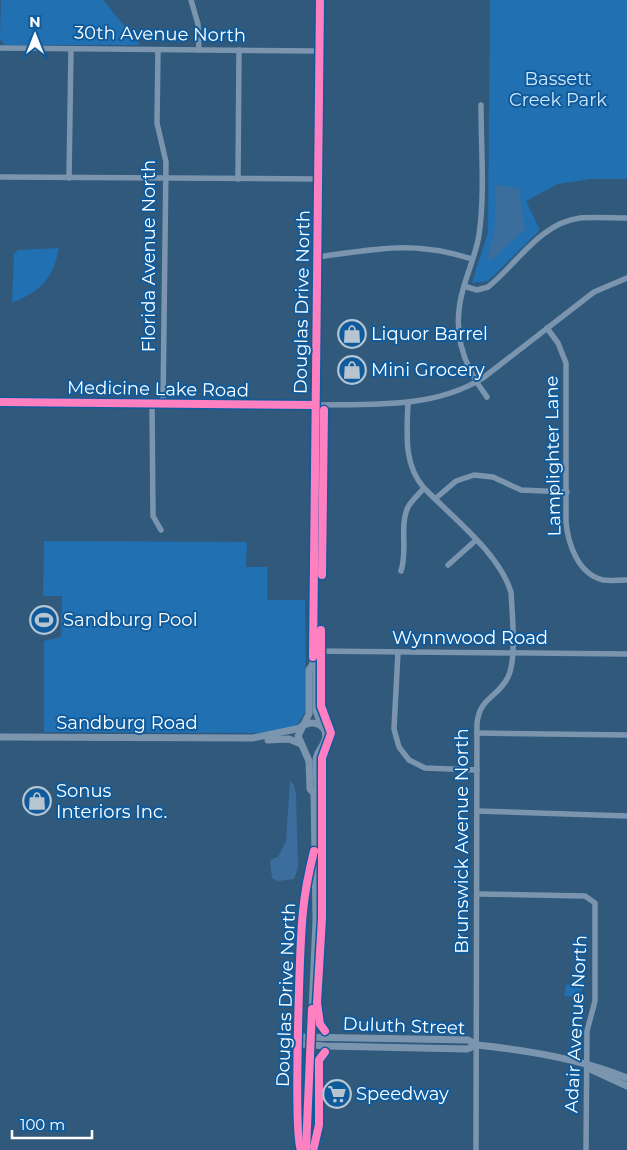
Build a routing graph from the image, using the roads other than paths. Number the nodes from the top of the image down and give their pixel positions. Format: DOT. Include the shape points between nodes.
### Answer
graph roads {
  1 [pos="191,0"];
  2 [pos="320,0"];
  3 [pos="0,48"];
  4 [pos="71,49"];
  5 [pos="158,50"];
  6 [pos="199,50"];
  7 [pos="239,50"];
  8 [pos="320,51"];
  9 [pos="481,105"];
  10 [pos="0,177"];
  11 [pos="69,178"];
  12 [pos="166,178"];
  13 [pos="238,179"];
  14 [pos="318,179"];
  15 [pos="627,218"];
  16 [pos="318,257"];
  17 [pos="472,259"];
  18 [pos="627,278"];
  19 [pos="464,286"];
  20 [pos="547,328"];
  21 [pos="476,382"];
  22 [pos="487,397"];
  23 [pos="0,402"];
  24 [pos="408,402"];
  25 [pos="152,403"];
  26 [pos="163,404"];
  27 [pos="315,405"];
  28 [pos="424,488"];
  29 [pos="567,492"];
  30 [pos="434,499"];
  31 [pos="161,530"];
  32 [pos="475,541"];
  33 [pos="448,565"];
  34 [pos="401,571"];
  35 [pos="627,580"];
  36 [pos="313,652"];
  37 [pos="398,652"];
  38 [pos="512,653"];
  39 [pos="627,654"];
  40 [pos="313,664"];
  41 [pos="302,727"];
  42 [pos="322,727"];
  43 [pos="477,733"];
  44 [pos="627,735"];
  45 [pos="0,737"];
  46 [pos="253,738"];
  47 [pos="302,745"];
  48 [pos="322,746"];
  49 [pos="477,770"];
  50 [pos="314,793"];
  51 [pos="477,811"];
  52 [pos="627,816"];
  53 [pos="314,851"];
  54 [pos="477,894"];
  55 [pos="300,1040"];
  56 [pos="311,1041"];
  57 [pos="477,1045"];
  58 [pos="586,1066"];
  59 [pos="627,1078"];
  60 [pos="627,1086"];
  61 [pos="302,1150"];
  62 [pos="306,1150"];
  63 [pos="476,1150"];
  64 [pos="586,1150"];
  1 -- 6 [label="street" via="198,24"];
  2 -- 8 [label="street, Douglas Drive North"];
  3 -- 4 [label="street, 30th Avenue North"];
  4 -- 5 [label="street, 30th Avenue North"];
  4 -- 11 [label="street"];
  5 -- 6 [label="street, 30th Avenue North"];
  5 -- 12 [label="street, Florida Avenue North" via="157,123 165,154"];
  6 -- 7 [label="street, 30th Avenue North"];
  7 -- 8 [label="street, 30th Avenue North"];
  7 -- 13 [label="street"];
  8 -- 14 [label="street, Douglas Drive North"];
  9 -- 17 [label="street" via="480,221"];
  10 -- 11 [label="street"];
  11 -- 12 [label="street"];
  12 -- 13 [label="street"];
  12 -- 26 [label="street, Florida Avenue North"];
  13 -- 14 [label="street"];
  14 -- 16 [label="street, Douglas Drive North"];
  15 -- 19 [label="street" via="580,218 558,225 539,238 488,286 477,290"];
  16 -- 17 [label="street" via="410,246"];
  16 -- 27 [label="street, Douglas Drive North"];
  17 -- 19 [label="street"];
  18 -- 20 [label="street, Medicine Lake Road" via="594,292"];
  19 -- 21 [label="street" via="458,331 465,361"];
  20 -- 21 [label="street, Medicine Lake Road"];
  20 -- 29 [label="street, Lamplighter Lane" via="558,343 566,363"];
  21 -- 22 [label="street"];
  21 -- 24 [label="street, Medicine Lake Road" via="452,393"];
  23 -- 25 [label="street, Medicine Lake Road"];
  24 -- 27 [label="street, Medicine Lake Road"];
  24 -- 28 [label="street, Brunswick Avenue North" via="409,459 414,475"];
  25 -- 26 [label="street, Medicine Lake Road"];
  25 -- 31 [label="street" via="153,516"];
  26 -- 27 [label="street, Medicine Lake Road"];
  27 -- 36 [label="street, Douglas Drive North"];
  28 -- 30 [label="street, Brunswick Avenue North"];
  28 -- 34 [label="street" via="407,511 405,558"];
  29 -- 30 [label="street" via="521,490 493,476 474,475 456,481"];
  29 -- 35 [label="street, Lamplighter Lane" via="567,534 575,557 596,578"];
  30 -- 32 [label="street, Brunswick Avenue North"];
  32 -- 33 [label="street"];
  32 -- 38 [label="street, Brunswick Avenue North" via="507,581 512,604"];
  36 -- 37 [label="street, Wynnwood Road"];
  36 -- 40 [label="street, Douglas Drive North"];
  37 -- 38 [label="street, Wynnwood Road"];
  37 -- 49 [label="street" via="394,728 396,743 402,752 409,760 425,768"];
  38 -- 39 [label="street, Wynnwood Road"];
  38 -- 43 [label="street, Brunswick Avenue North" via="505,682 479,709"];
  40 -- 41 [label="street, Douglas Drive North" via="309,670 309,714"];
  40 -- 42 [label="street, Douglas Drive North" via="316,670 316,711"];
  41 -- 42 [label="street" via="312,722"];
  41 -- 46 [label="street, Sandburg Road"];
  41 -- 47 [label="street, Douglas Drive North" via="298,736"];
  42 -- 48 [label="street, Douglas Drive North" via="326,736"];
  43 -- 44 [label="street"];
  43 -- 49 [label="street, Brunswick Avenue North"];
  45 -- 46 [label="street, Sandburg Road"];
  46 -- 47 [label="street, Sandburg Road" via="289,739"];
  47 -- 48 [label="street" via="310,750"];
  47 -- 50 [label="street, Douglas Drive North" via="309,761 310,789"];
  48 -- 50 [label="street, Douglas Drive North" via="316,757 317,789"];
  49 -- 51 [label="street, Brunswick Avenue North"];
  50 -- 53 [label="street, Douglas Drive North"];
  51 -- 52 [label="street"];
  51 -- 54 [label="street, Brunswick Avenue North"];
  53 -- 55 [label="street, Douglas Drive North" via="303,911"];
  53 -- 56 [label="street, Douglas Drive North" via="316,899"];
  54 -- 57 [label="street, Brunswick Avenue North"];
  54 -- 58 [label="street, Adair Avenue North" via="585,896 592,900 596,907 595,1001 588,1027"];
  55 -- 56 [label="street, Duluth Street"];
  55 -- 61 [label="street, Douglas Drive North" via="298,1112"];
  56 -- 57 [label="street, Duluth Street" via="467,1049"];
  56 -- 62 [label="street, Douglas Drive North"];
  57 -- 58 [label="street, Duluth Street" via="549,1056"];
  57 -- 63 [label="street, Brunswick Avenue North"];
  58 -- 59 [label="street, Duluth Street"];
  58 -- 60 [label="street, Duluth Street"];
  58 -- 64 [label="street, Adair Avenue North"];
}
